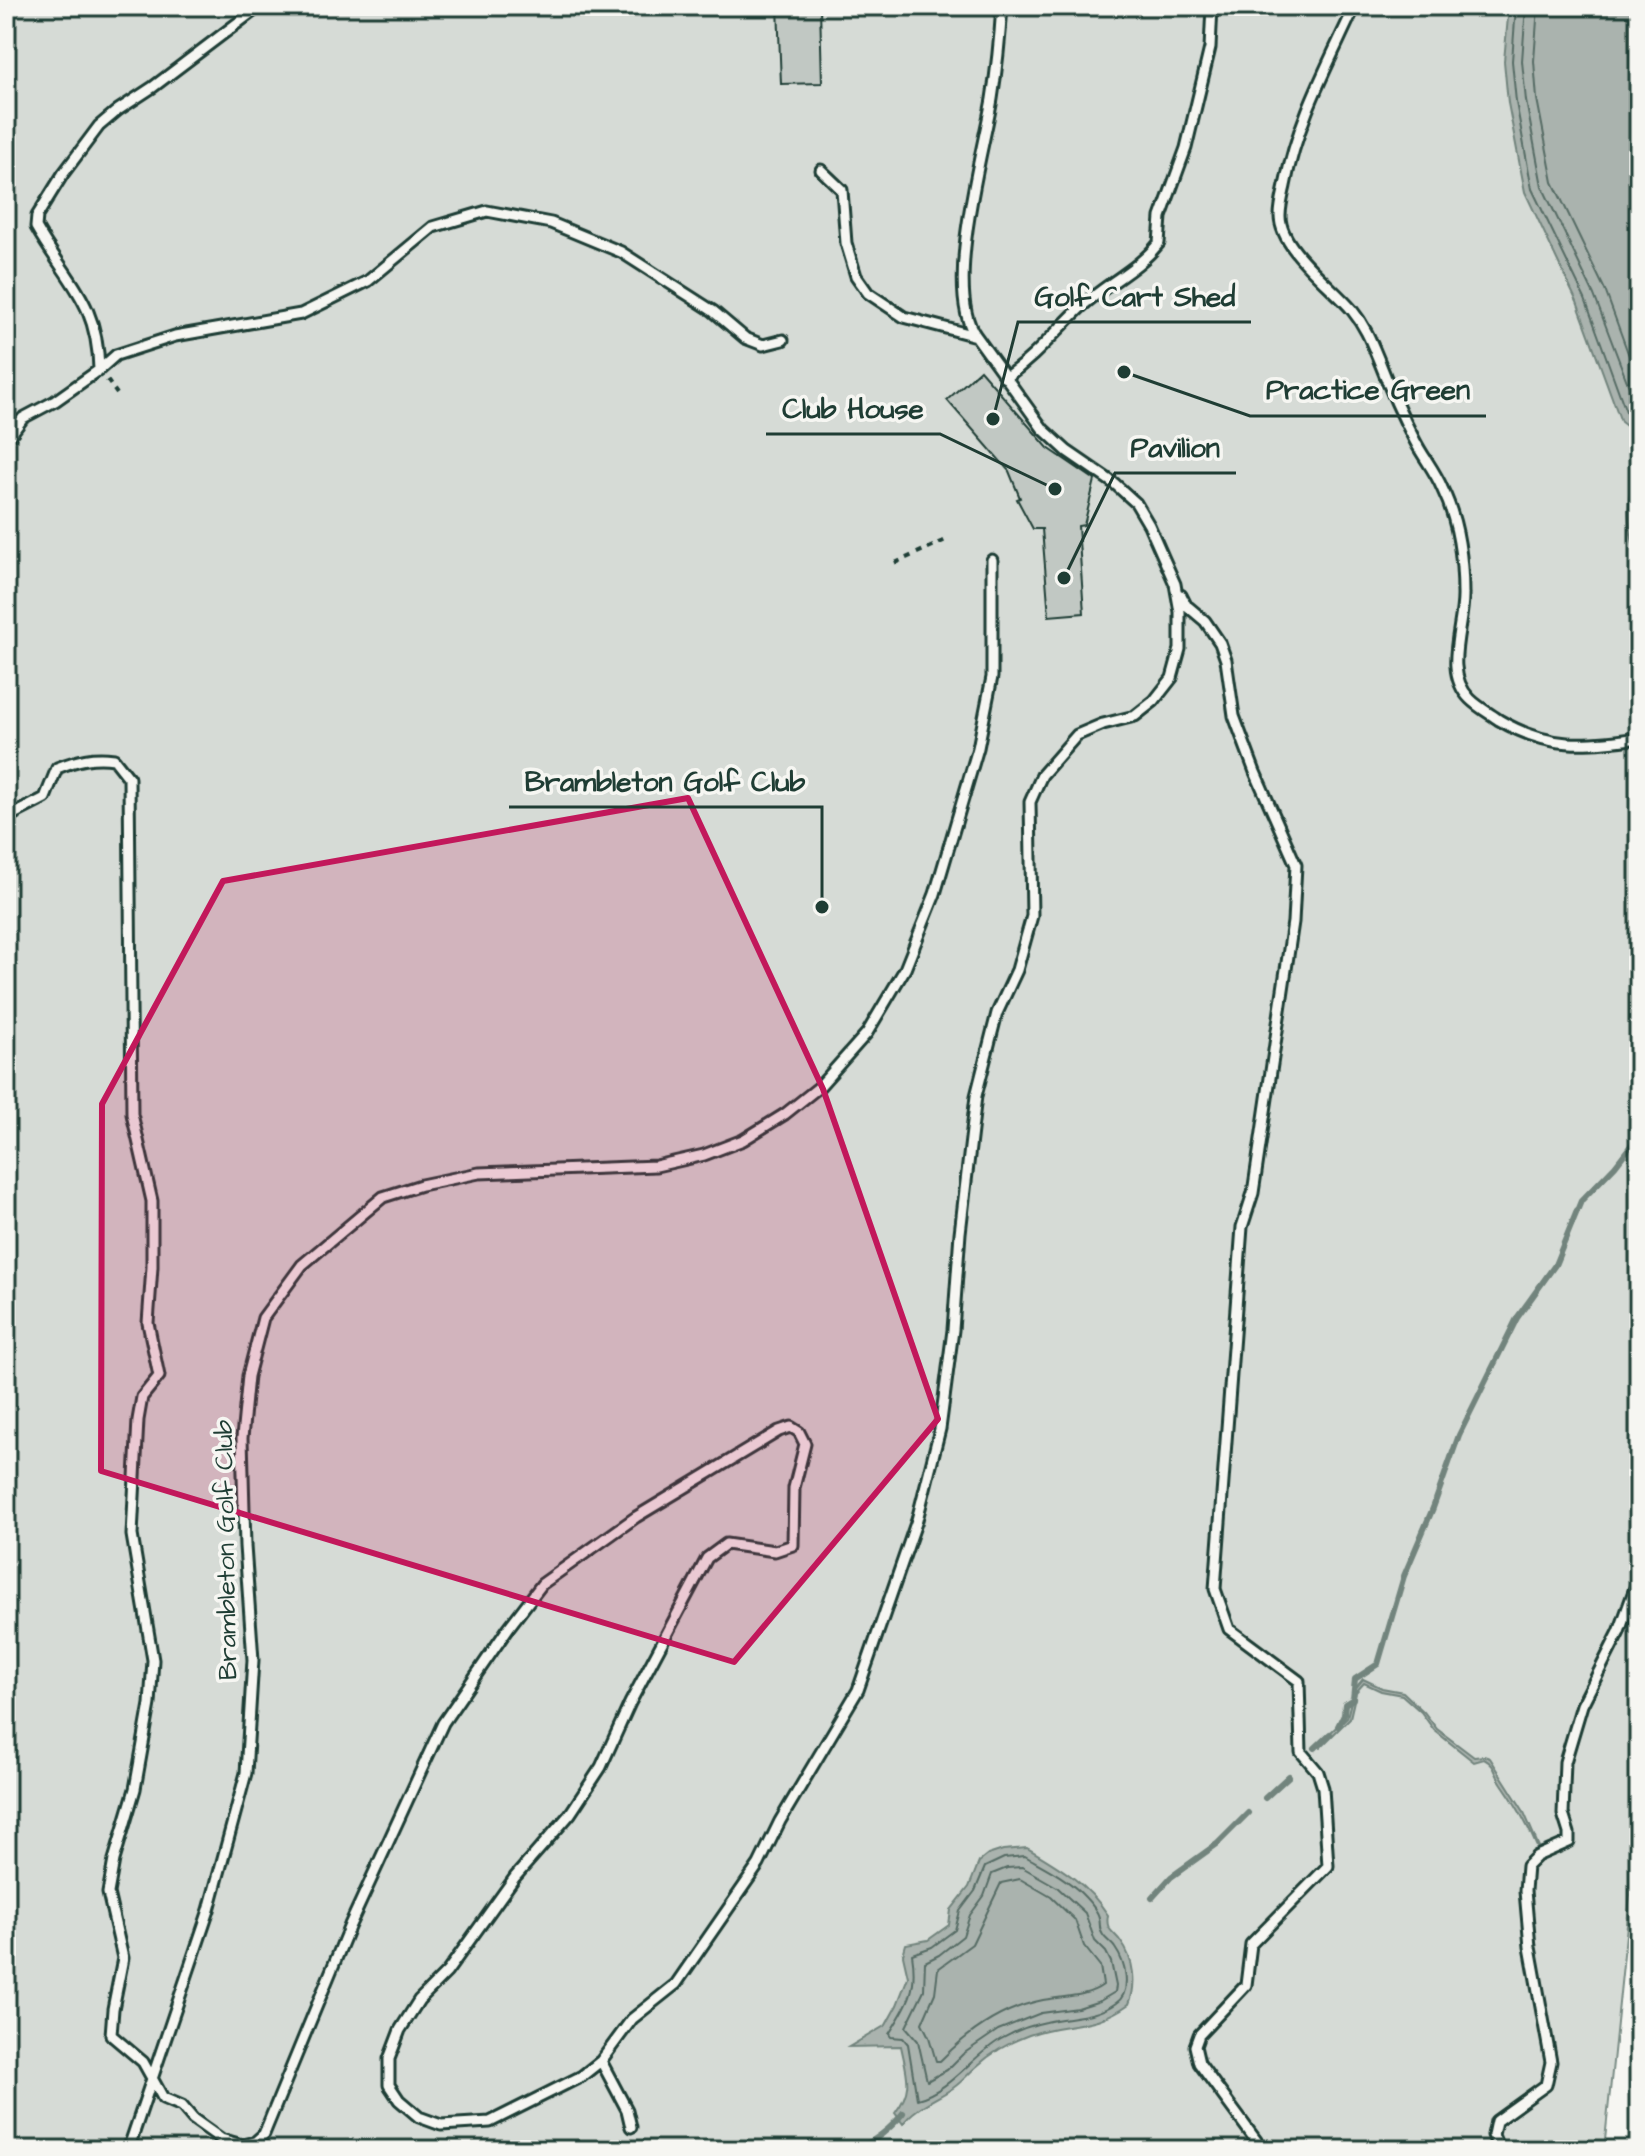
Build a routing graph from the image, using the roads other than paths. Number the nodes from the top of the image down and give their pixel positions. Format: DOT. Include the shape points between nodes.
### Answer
graph roads {
  1 [pos="260,6"];
  2 [pos="1002,6"];
  3 [pos="1212,6"];
  4 [pos="1355,6"];
  5 [pos="821,170"];
  6 [pos="976,336"];
  7 [pos="783,340"];
  8 [pos="99,370"];
  9 [pos="1005,378"];
  10 [pos="6,441"];
  11 [pos="992,560"];
  12 [pos="1175,584"];
  13 [pos="1639,738"];
  14 [pos="6,818"];
  15 [pos="1639,1577"];
  16 [pos="601,2061"];
  17 [pos="153,2081"];
  18 [pos="631,2127"];
  19 [pos="128,2150"];
  20 [pos="1263,2150"];
  21 [pos="1499,2150"];
  1 -- 8 [label="lane" via="99,126 37,216 36,227 84,299 95,327"];
  2 -- 6 [label="lane" via="993,95 964,243 966,309"];
  3 -- 9 [label="lane" via="1210,48 1186,148 1161,217 1159,243"];
  4 -- 13 [label="lane" via="1300,129 1280,215 1283,233 1371,337 1415,441 1442,487 1457,529 1463,598 1456,662 1458,681 1468,698 1521,733 1559,744"];
  5 -- 6 [label="lane" via="842,190 846,243 856,276 868,293 904,317"];
  6 -- 9 [label="lane"];
  7 -- 8 [label="lane" via="763,345 745,338 621,252 551,223 487,211 433,227 368,281 301,314 175,336 116,355"];
  8 -- 10 [label="lane" via="23,418"];
  9 -- 12 [label="lane" via="1043,429 1136,503"];
  11 -- 17 [label="lane, Brambleton Golf Club" via="992,677 978,748 935,894 905,969 867,1033 819,1087 743,1140 704,1155 656,1166 479,1173 383,1197 302,1265 263,1318 248,1376 242,1438 253,1660 246,1773 209,1910"];
  12 -- 16 [label="lane" via="1180,649 1172,678 1135,716 1077,735 1042,775 1030,802 1032,916 1017,970 997,1013 976,1096 940,1429 917,1520 858,1690 759,1864 676,1984 632,2019"];
  12 -- 20 [label="lane" via="1220,643 1234,716 1296,865 1293,922 1253,1193 1242,1227 1215,1589 1229,1629 1299,1681 1301,1752 1318,1772 1323,1788 1328,1866 1251,1944 1246,1985 1195,2046 1199,2063"];
  14 -- 17 [label="lane" via="45,798 57,768 73,761 114,759 129,778 132,1114 152,1201 148,1323 159,1376 142,1397 132,1535 153,1660 150,1704 108,1893 123,1958 111,2035 143,2062"];
  15 -- 21 [label="lane" via="1619,1632 1582,1705 1565,1762 1563,1814 1569,1842 1527,1866 1530,1947 1551,2062 1546,2085 1496,2121 1493,2135"];
  16 -- 17 [label="lane" via="490,2122 441,2125 419,2117 389,2085 389,2059 400,2030 601,1767 707,1558 726,1544 775,1551 793,1545 794,1488 805,1444 791,1427 612,1534 542,1584 509,1627 443,1723 350,1925 264,2134 242,2145 221,2139 182,2106 163,2098"];
  16 -- 18 [label="lane"];
  17 -- 19 [label="lane, Brambleton Golf Club"];
}
